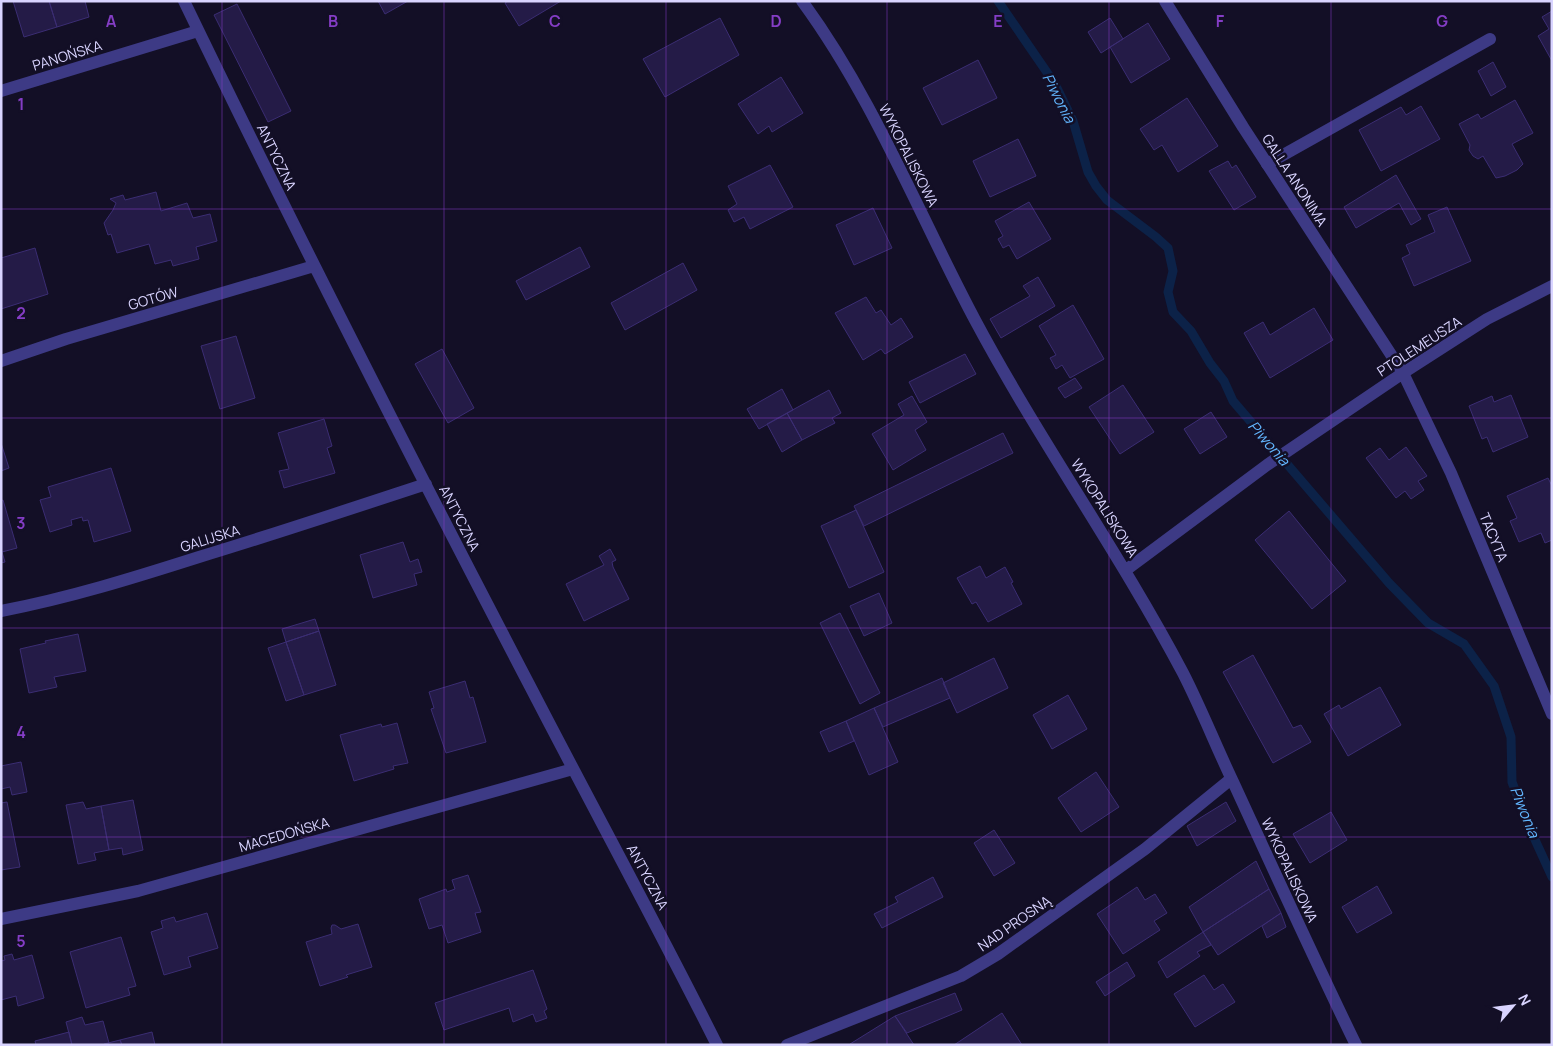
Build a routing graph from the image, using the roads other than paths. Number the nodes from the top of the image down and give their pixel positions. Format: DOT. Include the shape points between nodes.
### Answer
graph roads {
  1 [pos="184,1"];
  2 [pos="802,1"];
  3 [pos="1165,1"];
  4 [pos="198,31"];
  5 [pos="1490,38"];
  6 [pos="1,91"];
  7 [pos="1267,164"];
  8 [pos="314,266"];
  9 [pos="1552,286"];
  10 [pos="1,361"];
  11 [pos="1403,373"];
  12 [pos="426,484"];
  13 [pos="1126,570"];
  14 [pos="1,611"];
  15 [pos="1552,714"];
  16 [pos="573,769"];
  17 [pos="1232,779"];
  18 [pos="1,919"];
  19 [pos="717,1045"];
  20 [pos="788,1045"];
  21 [pos="1356,1045"];
  1 -- 4 [label="street, ANTYCZNA"];
  2 -- 13 [label="street, WYKOPALISKOWA" via="861,95 1006,376"];
  3 -- 7 [label="street, GALLA ANONIMA"];
  4 -- 6 [label="street, PANOŃSKA"];
  4 -- 8 [label="street, ANTYCZNA"];
  5 -- 7 [label="street"];
  7 -- 11 [label="street, GALLA ANONIMA"];
  8 -- 10 [label="street, GOTÓW"];
  8 -- 12 [label="street, ANTYCZNA"];
  9 -- 11 [label="street, PTOLEMEUSZA" via="1486,319"];
  11 -- 13 [label="street, PTOLEMEUSZA" via="1306,438"];
  11 -- 15 [label="street, TACYTA" via="1451,473"];
  12 -- 14 [label="street, GALIJSKA" via="107,586"];
  12 -- 16 [label="street, ANTYCZNA"];
  13 -- 17 [label="street, WYKOPALISKOWA" via="1183,674"];
  16 -- 18 [label="street, MACEDOŃSKA" via="138,891"];
  16 -- 19 [label="street, ANTYCZNA"];
  17 -- 20 [label="street, NAD PROSNĄ" via="1145,849 998,954 961,976"];
  17 -- 21 [label="street, WYKOPALISKOWA"];
}
